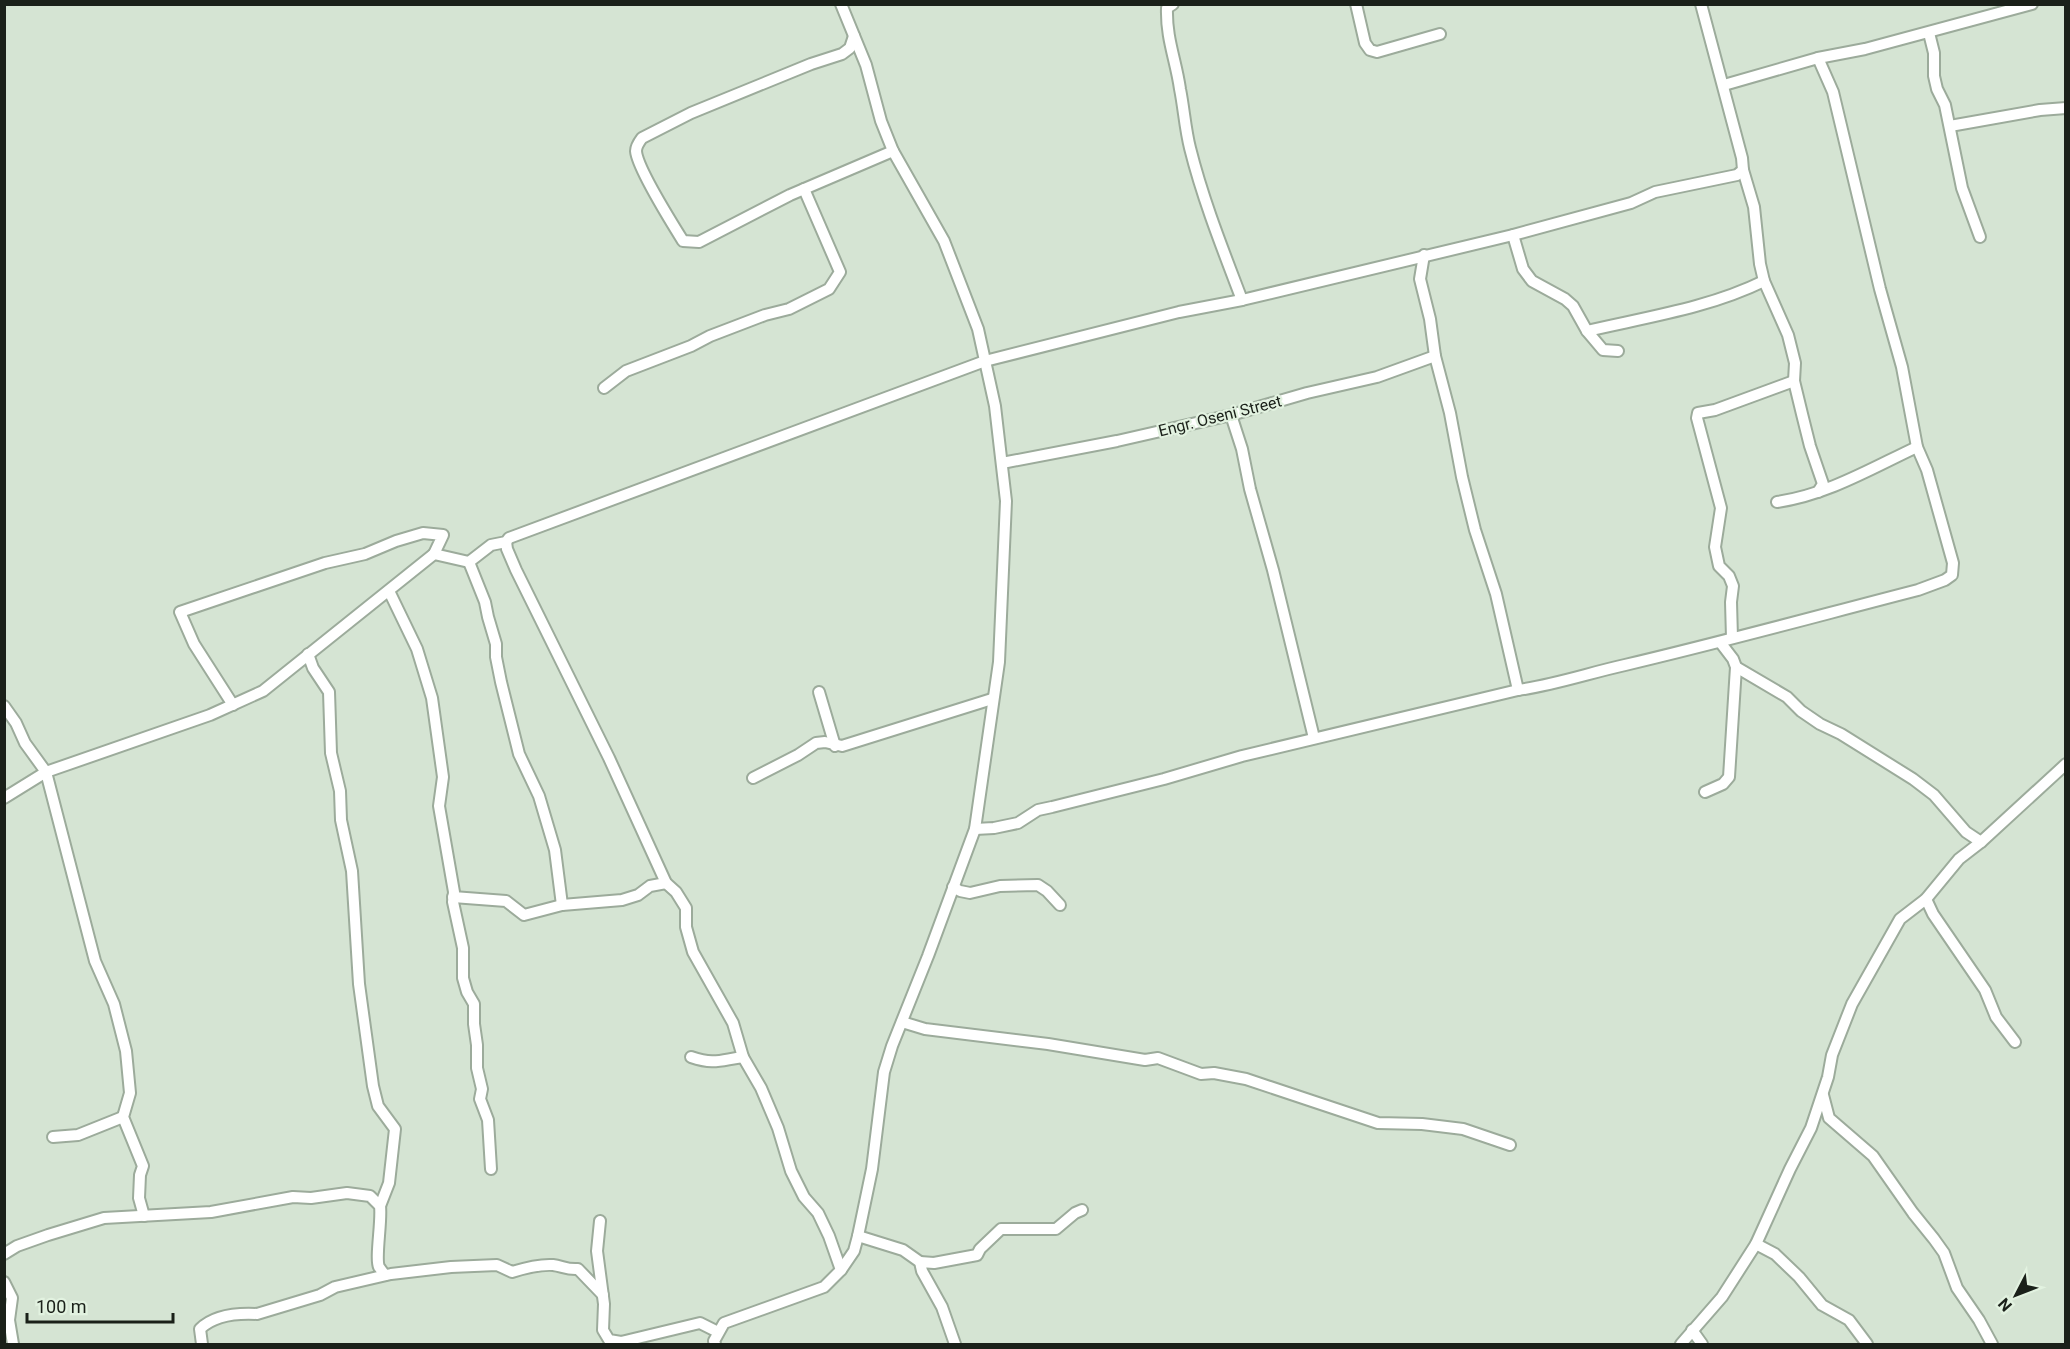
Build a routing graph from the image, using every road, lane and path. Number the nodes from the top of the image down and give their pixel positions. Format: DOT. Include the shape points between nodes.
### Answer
graph roads {
  1 [pos="841,4"];
  2 [pos="1173,4"];
  3 [pos="1356,4"];
  4 [pos="1701,4"];
  5 [pos="2032,4"];
  6 [pos="1929,33"];
  7 [pos="1440,34"];
  8 [pos="854,36"];
  9 [pos="1818,58"];
  10 [pos="1724,85"];
  11 [pos="2066,108"];
  12 [pos="1950,126"];
  13 [pos="893,151"];
  14 [pos="1743,170"];
  15 [pos="804,189"];
  16 [pos="1513,235"];
  17 [pos="1980,237"];
  18 [pos="1424,255"];
  19 [pos="1764,281"];
  20 [pos="1242,300"];
  21 [pos="1587,331"];
  22 [pos="1618,351"];
  23 [pos="1436,356"];
  24 [pos="985,361"];
  25 [pos="1794,381"];
  26 [pos="604,388"];
  27 [pos="1231,415"];
  28 [pos="1917,447"];
  29 [pos="1002,463"];
  30 [pos="1818,492"];
  31 [pos="1777,502"];
  32 [pos="506,542"];
  33 [pos="434,554"];
  34 [pos="469,562"];
  35 [pos="389,591"];
  36 [pos="1732,638"];
  37 [pos="1720,642"];
  38 [pos="308,654"];
  39 [pos="1736,667"];
  40 [pos="1518,690"];
  41 [pos="819,692"];
  42 [pos="992,699"];
  43 [pos="233,705"];
  44 [pos="4,706"];
  45 [pos="1314,738"];
  46 [pos="835,746"];
  47 [pos="2066,764"];
  48 [pos="46,772"];
  49 [pos="753,778"];
  50 [pos="1705,792"];
  51 [pos="4,798"];
  52 [pos="975,829"];
  53 [pos="1981,842"];
  54 [pos="666,883"];
  55 [pos="953,887"];
  56 [pos="453,897"];
  57 [pos="1926,899"];
  58 [pos="562,905"];
  59 [pos="1060,905"];
  60 [pos="902,1022"];
  61 [pos="2015,1042"];
  62 [pos="692,1057"];
  63 [pos="743,1057"];
  64 [pos="1823,1095"];
  65 [pos="123,1117"];
  66 [pos="53,1137"];
  67 [pos="1510,1145"];
  68 [pos="491,1169"];
  69 [pos="382,1201"];
  70 [pos="1082,1210"];
  71 [pos="144,1216"];
  72 [pos="600,1221"];
  73 [pos="858,1236"];
  74 [pos="1756,1244"];
  75 [pos="4,1254"];
  76 [pos="920,1262"];
  77 [pos="841,1270"];
  78 [pos="385,1275"];
  79 [pos="4,1282"];
  80 [pos="603,1295"];
  81 [pos="1692,1330"];
  82 [pos="718,1332"];
  83 [pos="605,1342"];
  84 [pos="13,1344"];
  85 [pos="202,1344"];
  86 [pos="715,1344"];
  87 [pos="955,1344"];
  88 [pos="1681,1344"];
  89 [pos="1702,1344"];
  90 [pos="1867,1344"];
  91 [pos="1992,1344"];
  1 -- 8 [label="street"];
  2 -- 20 [label="street" via="1167,8 1166,29 1189,147"];
  3 -- 7 [label="street" via="1370,50 1377,52"];
  4 -- 10 [label="street"];
  5 -- 6 [label="street"];
  6 -- 9 [label="street"];
  6 -- 12 [label="street" via="1934,76"];
  8 -- 13 [label="street"];
  8 -- 15 [label="street" via="850,48 842,54 691,113 638,143 639,162 683,241 699,242"];
  9 -- 10 [label="street"];
  9 -- 28 [label="street" via="1836,102 1902,366"];
  10 -- 14 [label="street"];
  11 -- 12 [label="street"];
  12 -- 17 [label="street" via="1962,188"];
  13 -- 15 [label="street"];
  13 -- 24 [label="street" via="944,241 978,329"];
  14 -- 16 [label="street" via="1727,179 1654,192 1631,203"];
  14 -- 19 [label="street" via="1754,207"];
  15 -- 26 [label="street" via="840,272 829,289 789,309 626,371"];
  16 -- 18 [label="street"];
  16 -- 21 [label="street" via="1523,270 1532,281 1573,306"];
  18 -- 20 [label="street"];
  18 -- 23 [label="street" via="1420,279"];
  19 -- 21 [label="street" via="1660,316"];
  19 -- 25 [label="street" via="1788,335 1795,363"];
  20 -- 24 [label="street"];
  21 -- 22 [label="street" via="1603,350"];
  23 -- 27 [label="street, Engr. Oseni Street" via="1377,377"];
  23 -- 40 [label="street" via="1464,488 1496,594"];
  24 -- 29 [label="street"];
  24 -- 32 [label="street"];
  25 -- 30 [label="street" via="1822,484"];
  25 -- 36 [label="street" via="1698,413 1721,508 1715,548 1719,566 1730,576 1733,586"];
  27 -- 29 [label="street, Engr. Oseni Street"];
  27 -- 45 [label="street"];
  28 -- 30 [label="street"];
  28 -- 36 [label="street" via="1953,563 1952,575 1918,590"];
  29 -- 42 [label="street" via="1005,535 999,662"];
  30 -- 31 [label="street"];
  32 -- 34 [label="street" via="491,545"];
  32 -- 54 [label="street"];
  33 -- 34 [label="street"];
  33 -- 35 [label="street"];
  33 -- 43 [label="street" via="443,536 423,533 180,612 194,644"];
  34 -- 58 [label="street" via="496,644 519,754 539,796 555,850"];
  35 -- 38 [label="street"];
  35 -- 56 [label="street" via="417,649 432,698 443,777 439,806"];
  36 -- 37 [label="street"];
  37 -- 39 [label="street"];
  37 -- 40 [label="street" via="1551,686"];
  38 -- 43 [label="street" via="263,691"];
  38 -- 69 [label="street" via="329,692 331,753 352,871 359,984 373,1086 378,1106 395,1129 389,1183"];
  39 -- 50 [label="street" via="1729,777"];
  39 -- 53 [label="street" via="1787,697 1820,724 1913,779"];
  40 -- 45 [label="street"];
  41 -- 46 [label="street"];
  42 -- 46 [label="street"];
  42 -- 52 [label="street"];
  43 -- 48 [label="street"];
  44 -- 48 [label="street"];
  45 -- 52 [label="street" via="1038,810 1018,823"];
  46 -- 49 [label="street" via="816,743"];
  47 -- 53 [label="street"];
  48 -- 51 [label="street"];
  48 -- 65 [label="street" via="95,962 114,1004 126,1051 130,1093"];
  52 -- 55 [label="street"];
  53 -- 57 [label="street" via="1959,859"];
  54 -- 58 [label="street" via="622,900"];
  54 -- 63 [label="street" via="686,908 693,952 733,1023"];
  55 -- 59 [label="street" via="970,893 1000,886 1038,885"];
  55 -- 60 [label="street"];
  56 -- 58 [label="street" via="506,901 524,915"];
  56 -- 68 [label="street" via="463,948 463,978 474,1004 480,1099 488,1120"];
  57 -- 61 [label="street"];
  57 -- 64 [label="street" via="1900,919 1858,993 1832,1055"];
  60 -- 67 [label="street" via="925,1029 1145,1060 1158,1058 1201,1074 1246,1079 1378,1123 1463,1129"];
  60 -- 73 [label="street" via="884,1072 872,1169"];
  62 -- 63 [label="street" via="713,1062"];
  63 -- 77 [label="street" via="770,1108 791,1171 804,1197 818,1213"];
  64 -- 74 [label="street"];
  64 -- 91 [label="street" via="1829,1118 1874,1156 1944,1253 1957,1288"];
  65 -- 66 [label="street" via="78,1135"];
  65 -- 71 [label="street" via="143,1166 139,1198"];
  69 -- 71 [label="street" via="347,1193 293,1197 211,1212"];
  69 -- 78 [label="street" via="377,1258"];
  70 -- 76 [label="street" via="1056,1229 1001,1229 977,1255"];
  71 -- 75 [label="street" via="104,1218 17,1246"];
  72 -- 80 [label="street" via="597,1251"];
  73 -- 76 [label="street" via="903,1250"];
  73 -- 77 [label="street" via="854,1251"];
  74 -- 81 [label="street" via="1722,1297"];
  74 -- 90 [label="street" via="1775,1254 1822,1305 1849,1320"];
  76 -- 87 [label="street"];
  77 -- 82 [label="street" via="824,1287 724,1323"];
  78 -- 80 [label="street" via="497,1265 512,1272 554,1265 565,1270 578,1269"];
  78 -- 85 [label="street" via="335,1287 257,1314 208,1321 200,1329"];
  79 -- 84 [label="street" via="12,1298 9,1320"];
  80 -- 83 [label="street"];
  81 -- 88 [label="street"];
  81 -- 89 [label="street"];
  82 -- 83 [label="street" via="700,1323 621,1342"];
  82 -- 86 [label="street"];
}
